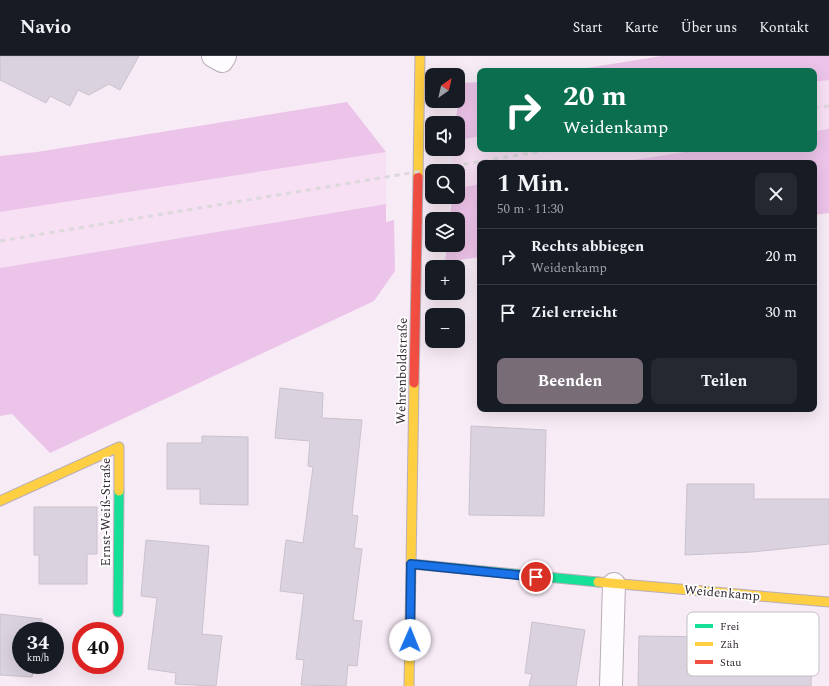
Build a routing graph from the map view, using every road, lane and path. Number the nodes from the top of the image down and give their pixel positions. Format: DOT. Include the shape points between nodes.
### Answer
graph roads {
  1 [pos="213,56"];
  2 [pos="225,56"];
  3 [pos="420,56"];
  4 [pos="0,501"];
  5 [pos="411,564"];
  6 [pos="614,584"];
  7 [pos="829,602"];
  8 [pos="118,612"];
  9 [pos="409,686"];
  10 [pos="611,686"];
  1 -- 2 [label="street" via="222,61"];
  3 -- 5 [label="street, Wehrenboldstraße"];
  4 -- 8 [label="street, Ernst-Weiß-Straße" via="119,447"];
  5 -- 6 [label="street, Weidenkamp"];
  5 -- 9 [label="street, Wehrenboldstraße"];
  6 -- 7 [label="street, Weidenkamp"];
  6 -- 10 [label="street"];
}
